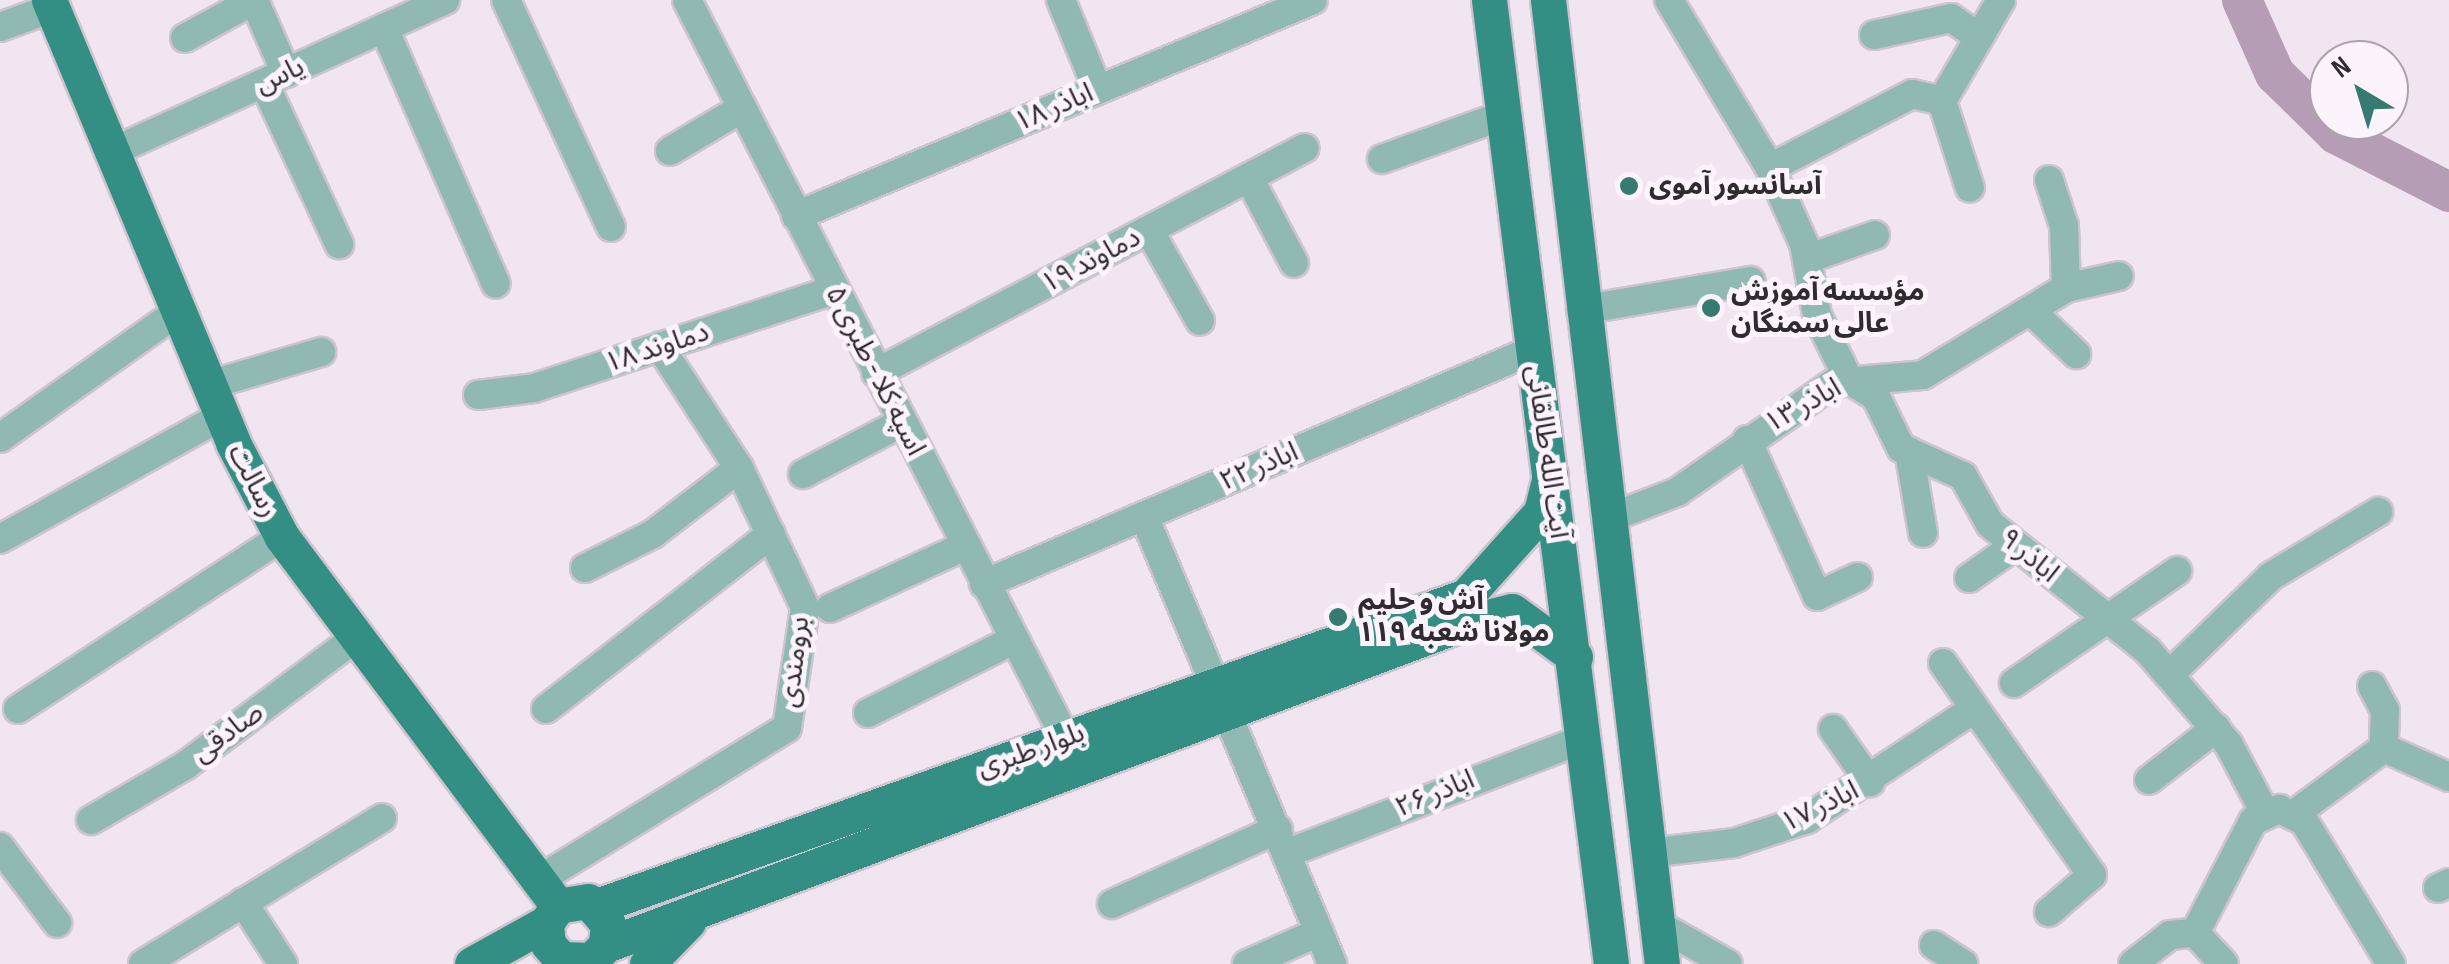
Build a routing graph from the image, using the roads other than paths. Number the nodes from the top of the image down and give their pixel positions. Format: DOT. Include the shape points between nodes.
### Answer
graph roads {
  1 [pos="254,0"];
  2 [pos="445,0"];
  3 [pos="506,0"];
  4 [pos="1061,0"];
  5 [pos="1313,0"];
  6 [pos="1489,0"];
  7 [pos="1548,0"];
  8 [pos="1669,0"];
  9 [pos="2001,0"];
  10 [pos="692,2"];
  11 [pos="51,4"];
  12 [pos="1276,7"];
  13 [pos="0,27"];
  14 [pos="384,28"];
  15 [pos="1874,35"];
  16 [pos="1979,37"];
  17 [pos="184,38"];
  18 [pos="275,78"];
  19 [pos="1098,90"];
  20 [pos="1942,101"];
  21 [pos="742,108"];
  22 [pos="1504,115"];
  23 [pos="1306,148"];
  24 [pos="114,151"];
  25 [pos="670,151"];
  26 [pos="1382,159"];
  27 [pos="1770,168"];
  28 [pos="1249,178"];
  29 [pos="2049,180"];
  30 [pos="1970,188"];
  31 [pos="796,216"];
  32 [pos="612,227"];
  33 [pos="1149,230"];
  34 [pos="1875,236"];
  35 [pos="339,244"];
  36 [pos="1807,259"];
  37 [pos="1294,263"];
  38 [pos="2119,276"];
  39 [pos="1751,280"];
  40 [pos="496,284"];
  41 [pos="2066,288"];
  42 [pos="833,290"];
  43 [pos="179,310"];
  44 [pos="1581,310"];
  45 [pos="2030,310"];
  46 [pos="1200,321"];
  47 [pos="660,348"];
  48 [pos="1534,350"];
  49 [pos="321,352"];
  50 [pos="2076,354"];
  51 [pos="876,373"];
  52 [pos="1848,380"];
  53 [pos="478,395"];
  54 [pos="216,401"];
  55 [pos="902,422"];
  56 [pos="0,438"];
  57 [pos="1747,440"];
  58 [pos="1909,451"];
  59 [pos="738,468"];
  60 [pos="803,474"];
  61 [pos="1550,475"];
  62 [pos="2378,512"];
  63 [pos="1144,516"];
  64 [pos="1607,519"];
  65 [pos="1923,533"];
  66 [pos="771,534"];
  67 [pos="282,538"];
  68 [pos="0,539"];
  69 [pos="2016,545"];
  70 [pos="965,546"];
  71 [pos="585,568"];
  72 [pos="2177,570"];
  73 [pos="1858,577"];
  74 [pos="1969,578"];
  75 [pos="984,584"];
  76 [pos="830,608"];
  77 [pos="1466,609"];
  78 [pos="2106,622"];
  79 [pos="358,636"];
  80 [pos="1013,640"];
  81 [pos="1575,657"];
  82 [pos="1943,664"];
  83 [pos="2170,675"];
  84 [pos="2014,683"];
  85 [pos="2372,686"];
  86 [pos="1226,697"];
  87 [pos="546,709"];
  88 [pos="18,710"];
  89 [pos="1972,712"];
  90 [pos="868,713"];
  91 [pos="2216,728"];
  92 [pos="1833,730"];
  93 [pos="1066,739"];
  94 [pos="1583,739"];
  95 [pos="2384,748"];
  96 [pos="2449,776"];
  97 [pos="2149,780"];
  98 [pos="1870,782"];
  99 [pos="2279,815"];
  100 [pos="382,818"];
  101 [pos="91,820"];
  102 [pos="1283,841"];
  103 [pos="0,848"];
  104 [pos="1648,853"];
  105 [pos="733,897"];
  106 [pos="243,902"];
  107 [pos="549,902"];
  108 [pos="1112,904"];
  109 [pos="597,906"];
  110 [pos="2049,912"];
  111 [pos="57,924"];
  112 [pos="1657,924"];
  113 [pos="1319,932"];
  114 [pos="2195,933"];
  115 [pos="1934,945"];
  116 [pos="577,958"];
  117 [pos="143,964"];
  118 [pos="283,964"];
  119 [pos="472,964"];
  120 [pos="647,964"];
  121 [pos="1247,964"];
  122 [pos="1332,964"];
  123 [pos="1612,964"];
  124 [pos="1662,964"];
  125 [pos="1728,964"];
  126 [pos="1962,964"];
  127 [pos="2133,964"];
  128 [pos="2224,964"];
  129 [pos="2391,964"];
  1 -- 17 [label="street"];
  1 -- 18 [label="street"];
  2 -- 14 [label="street, یاس"];
  3 -- 32 [label="street"];
  4 -- 19 [label="street"];
  5 -- 12 [label="street, اباذر ۱۸"];
  6 -- 22 [label="main road, آیت الله طالقانی"];
  7 -- 44 [label="main road, آیت الله طالقانی"];
  8 -- 27 [label="street"];
  9 -- 16 [label="street"];
  10 -- 21 [label="street, اسپه کلا - طبری ۵"];
  11 -- 13 [label="street"];
  11 -- 24 [label="main road, رسالت"];
  12 -- 19 [label="street, اباذر ۱۸"];
  14 -- 18 [label="street, یاس"];
  14 -- 40 [label="street"];
  15 -- 16 [label="street" via="1951,18"];
  16 -- 20 [label="street"];
  18 -- 24 [label="street, یاس"];
  18 -- 35 [label="street"];
  19 -- 31 [label="street, اباذر ۱۸"];
  20 -- 27 [label="street" via="1912,94"];
  20 -- 30 [label="street"];
  21 -- 25 [label="street"];
  21 -- 31 [label="street, اسپه کلا - طبری ۵"];
  22 -- 26 [label="street"];
  22 -- 48 [label="main road, آیت الله طالقانی"];
  23 -- 28 [label="street, دماوند ۱۹"];
  24 -- 43 [label="main road, رسالت"];
  27 -- 36 [label="street"];
  28 -- 33 [label="street, دماوند ۱۹"];
  28 -- 37 [label="street"];
  29 -- 41 [label="street" via="2064,226"];
  31 -- 42 [label="street, اسپه کلا - طبری ۵"];
  33 -- 46 [label="street"];
  33 -- 51 [label="street, دماوند ۱۹"];
  34 -- 36 [label="street"];
  36 -- 52 [label="street" via="1817,315"];
  38 -- 41 [label="street, اباذر ۱۳"];
  39 -- 44 [label="street"];
  41 -- 45 [label="street, اباذر ۱۳"];
  42 -- 47 [label="street, دماوند ۱۸"];
  42 -- 51 [label="street, اسپه کلا - طبری ۵"];
  43 -- 54 [label="main road, رسالت"];
  43 -- 56 [label="street"];
  44 -- 64 [label="main road, آیت الله طالقانی"];
  45 -- 50 [label="street"];
  45 -- 52 [label="street, اباذر ۱۳" via="1923,375"];
  47 -- 53 [label="street, دماوند ۱۸" via="534,388"];
  47 -- 59 [label="street, برومندی"];
  48 -- 61 [label="main road, آیت الله طالقانی"];
  48 -- 63 [label="street, اباذر ۲۲"];
  49 -- 54 [label="street"];
  51 -- 55 [label="street, اسپه کلا - طبری ۵"];
  52 -- 57 [label="street, اباذر ۱۳"];
  52 -- 58 [label="street" via="1876,397"];
  54 -- 67 [label="main road, رسالت"];
  54 -- 68 [label="street"];
  55 -- 60 [label="street"];
  55 -- 70 [label="street, اسپه کلا - طبری ۵"];
  57 -- 64 [label="street, اباذر ۱۳" via="1677,492"];
  57 -- 73 [label="street" via="1817,596"];
  58 -- 65 [label="street"];
  58 -- 69 [label="street, اباذر ۹" via="1963,476 1990,524"];
  59 -- 66 [label="street, برومندی"];
  59 -- 71 [label="street" via="652,534"];
  61 -- 77 [label="main road" via="1540,512"];
  61 -- 81 [label="main road, آیت الله طالقانی"];
  62 -- 83 [label="street" via="2271,576"];
  63 -- 75 [label="street, اباذر ۲۲"];
  63 -- 86 [label="street"];
  64 -- 104 [label="main road, آیت الله طالقانی"];
  66 -- 87 [label="street"];
  66 -- 107 [label="street, برومندی" via="804,608 787,728"];
  67 -- 79 [label="main road, رسالت"];
  67 -- 88 [label="street"];
  69 -- 74 [label="street"];
  69 -- 78 [label="street, اباذر ۹"];
  70 -- 75 [label="street, اسپه کلا - طبری ۵"];
  70 -- 76 [label="street"];
  72 -- 78 [label="street"];
  75 -- 80 [label="street, اسپه کلا - طبری ۵"];
  77 -- 81 [label="main road, بلوار طبری" via="1512,611"];
  77 -- 86 [label="main road, بلوار طبری"];
  78 -- 83 [label="street, اباذر ۹"];
  78 -- 84 [label="street"];
  79 -- 101 [label="street, صادقی" via="186,765"];
  79 -- 107 [label="main road, رسالت"];
  80 -- 90 [label="street"];
  80 -- 93 [label="street, اسپه کلا - طبری ۵"];
  81 -- 94 [label="main road, آیت الله طالقانی"];
  82 -- 89 [label="street"];
  83 -- 91 [label="street, اباذر ۹"];
  85 -- 95 [label="street" via="2385,710"];
  86 -- 93 [label="main road, بلوار طبری"];
  86 -- 102 [label="street"];
  86 -- 105 [label="main road, بلوار طبری"];
  89 -- 98 [label="street, اباذر ۱۷"];
  89 -- 110 [label="street" via="2092,875"];
  91 -- 97 [label="street"];
  91 -- 99 [label="street, اباذر ۹"];
  92 -- 98 [label="street"];
  93 -- 109 [label="main road, بلوار طبری"];
  94 -- 102 [label="street, اباذر ۲۶"];
  94 -- 123 [label="main road, آیت الله طالقانی"];
  95 -- 96 [label="street"];
  95 -- 99 [label="street"];
  98 -- 104 [label="street, اباذر ۱۷" via="1807,818 1734,843"];
  99 -- 114 [label="street" via="2221,872"];
  99 -- 129 [label="street, اباذر ۹" via="2336,868"];
  100 -- 106 [label="street"];
  102 -- 108 [label="street, اباذر ۲۶"];
  102 -- 113 [label="street"];
  103 -- 111 [label="street"];
  104 -- 112 [label="main road, آیت الله طالقانی"];
  105 -- 116 [label="main road, بلوار طبری"];
  105 -- 120 [label="main road" via="700,912"];
  106 -- 117 [label="street"];
  106 -- 118 [label="street"];
  107 -- 109 [label="main road" via="577,899"];
  107 -- 116 [label="main road" via="548,944"];
  107 -- 119 [label="main road"];
  109 -- 116 [label="main road" via="608,924"];
  112 -- 124 [label="main road, آیت الله طالقانی"];
  112 -- 125 [label="street"];
  113 -- 121 [label="street"];
  113 -- 122 [label="street"];
  114 -- 127 [label="street" via="2170,935"];
  114 -- 128 [label="street"];
  115 -- 126 [label="street"];
}
